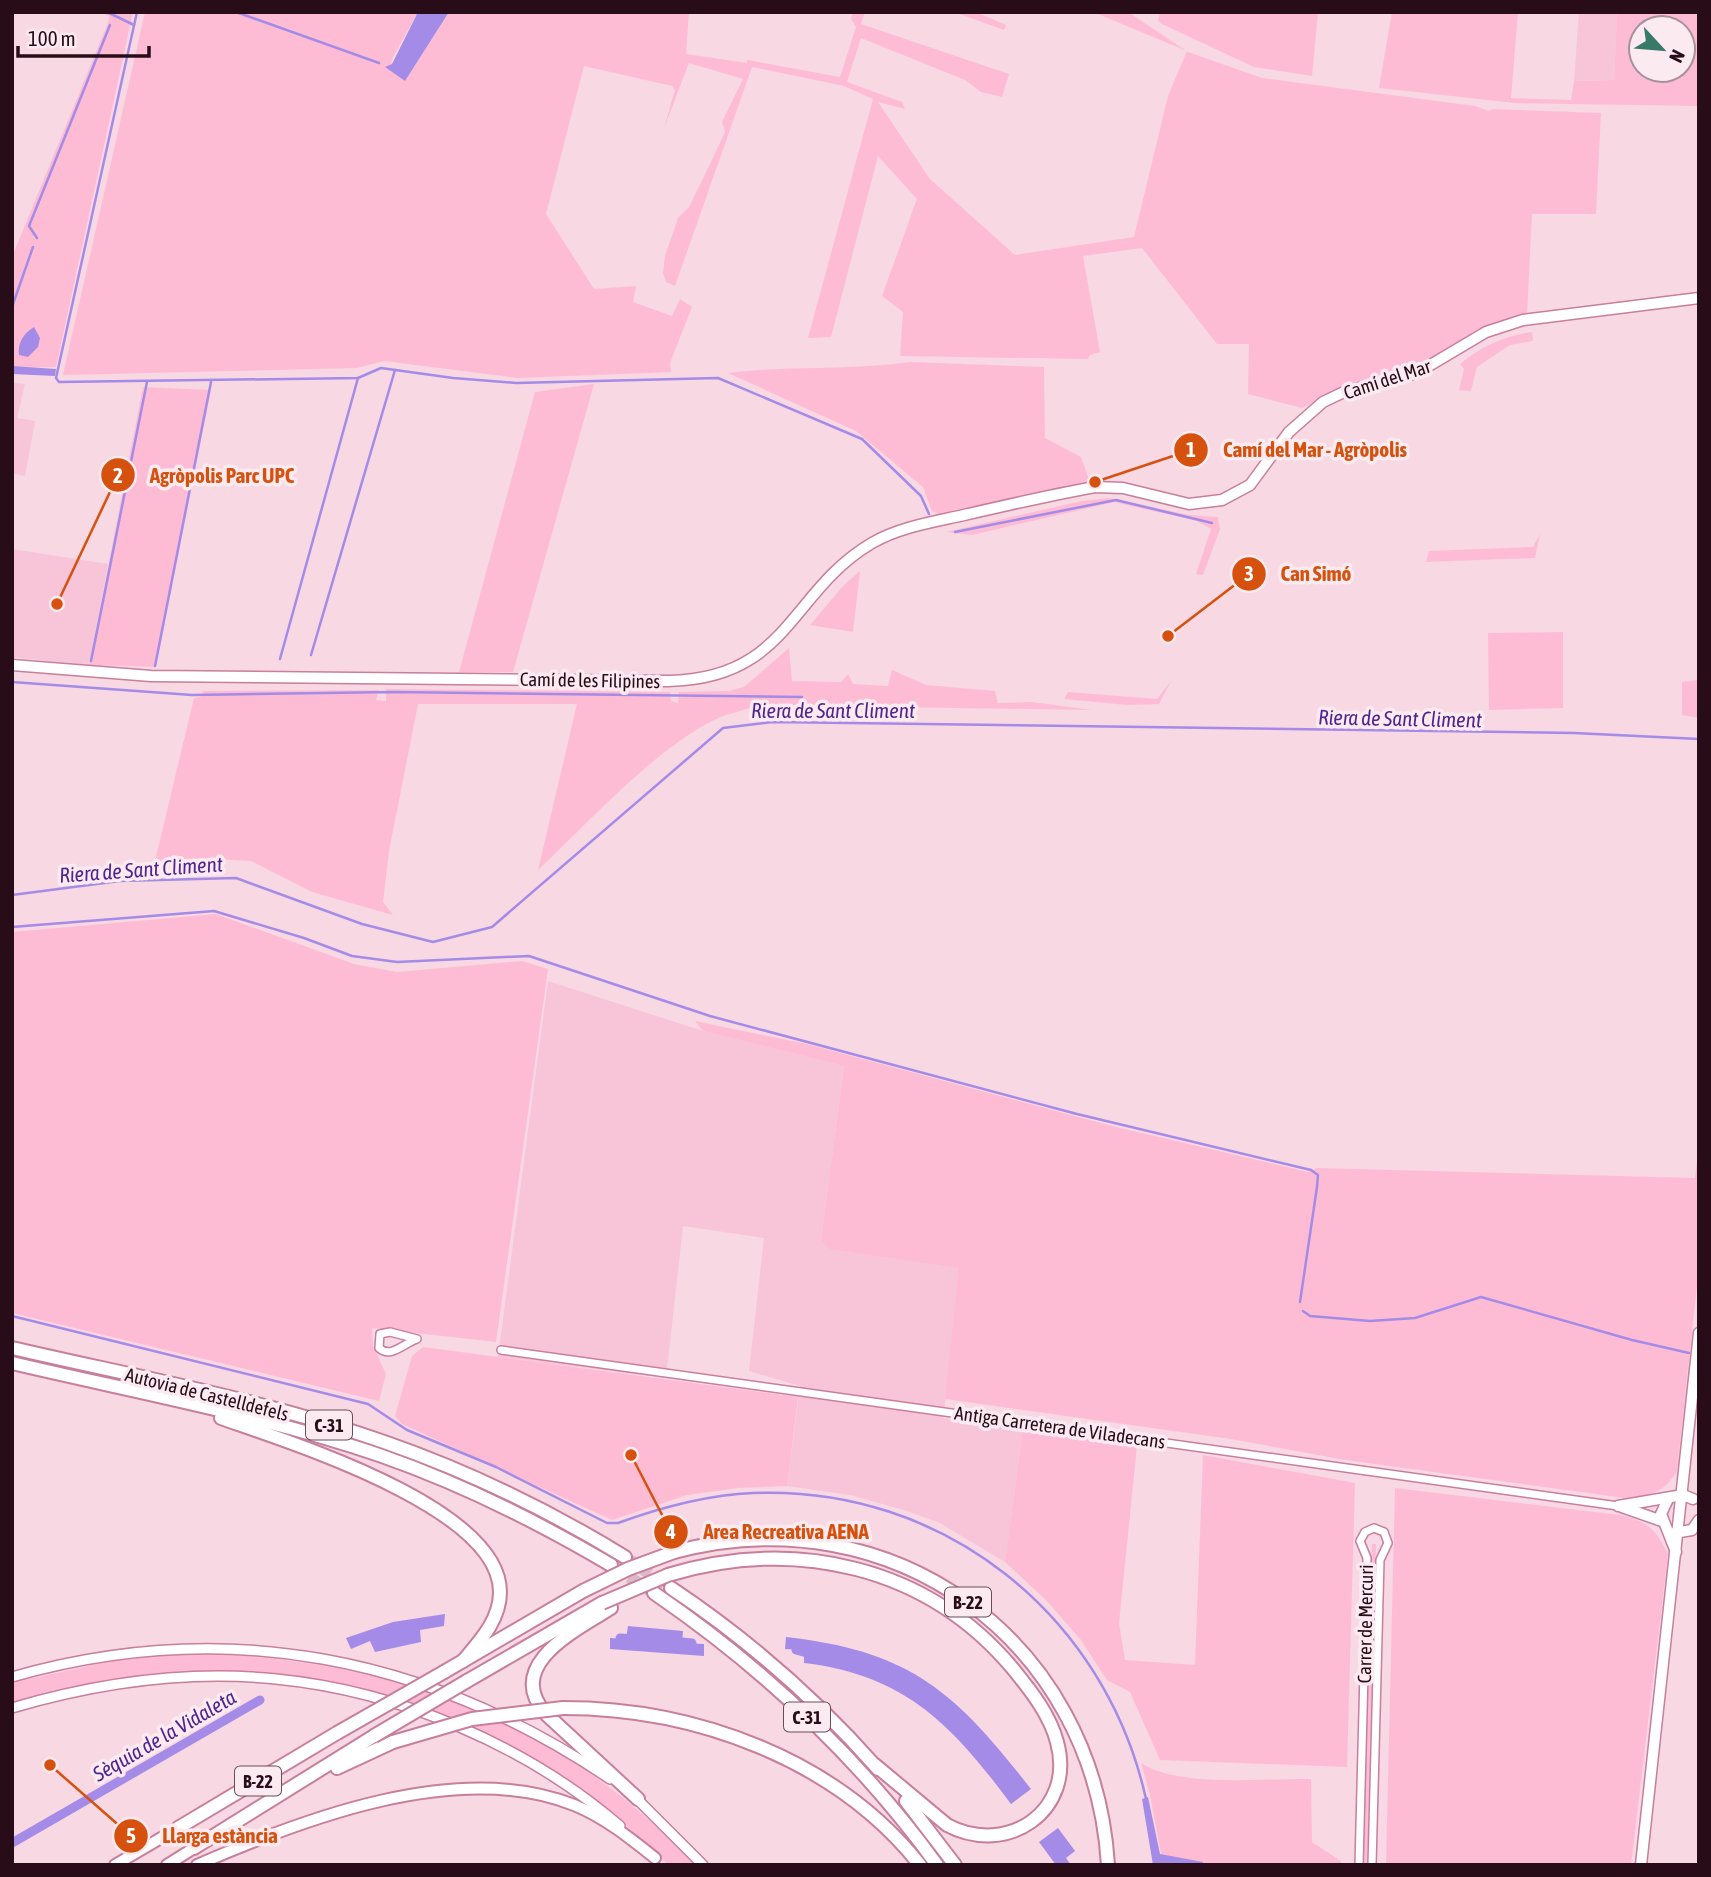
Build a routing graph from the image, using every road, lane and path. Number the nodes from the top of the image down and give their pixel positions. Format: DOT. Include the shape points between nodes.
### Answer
graph roads {
  1 [pos="1699,298"];
  2 [pos="1110,487"];
  3 [pos="12,665"];
  4 [pos="1699,1333"];
  5 [pos="417,1339"];
  6 [pos="12,1348"];
  7 [pos="501,1350"];
  8 [pos="12,1363"];
  9 [pos="175,1402"];
  10 [pos="1668,1499"];
  11 [pos="1692,1501"];
  12 [pos="1618,1506"];
  13 [pos="1699,1520"];
  14 [pos="1664,1524"];
  15 [pos="1679,1534"];
  16 [pos="1676,1552"];
  17 [pos="625,1558"];
  18 [pos="611,1565"];
  19 [pos="670,1581"];
  20 [pos="654,1593"];
  21 [pos="607,1605"];
  22 [pos="463,1661"];
  23 [pos="12,1677"];
  24 [pos="12,1708"];
  25 [pos="875,1765"];
  26 [pos="290,1791"];
  27 [pos="638,1799"];
  28 [pos="178,1828"];
  29 [pos="194,1848"];
  30 [pos="658,1861"];
  31 [pos="115,1865"];
  32 [pos="167,1865"];
  33 [pos="197,1865"];
  34 [pos="703,1865"];
  35 [pos="920,1865"];
  36 [pos="937,1865"];
  37 [pos="955,1865"];
  38 [pos="1108,1865"];
  39 [pos="1359,1865"];
  40 [pos="1372,1865"];
  41 [pos="1642,1865"];
  1 -- 2 [label="main road, Camí del Mar" via="1523,320 1486,332 1418,373 1344,392 1323,402 1289,432 1250,485 1217,502 1189,504"];
  2 -- 3 [label="main road, Camí de les Filipines" via="1033,499 880,539 843,565 769,647 739,666 705,677 668,681 151,676"];
  4 -- 11 [label="main road" via="1684,1480"];
  5 -- 5 [label="street" via="390,1332 380,1334 377,1343 390,1353"];
  6 -- 17 [label="highway, Autovia de Castelldefels / C-31" via="238,1400 386,1443 514,1496"];
  7 -- 12 [label="street, Antiga Carretera de Viladecans"];
  8 -- 9 [label="highway, Autovia de Castelldefels / C-31"];
  9 -- 18 [label="highway, Autovia de Castelldefels / C-31" via="289,1428 428,1474 536,1523"];
  9 -- 22 [label="highway" via="357,1469 474,1538 494,1563 500,1595 491,1624"];
  10 -- 11 [label="main road"];
  10 -- 12 [label="main road"];
  10 -- 14 [label="main road" via="1662,1507"];
  11 -- 15 [label="main road"];
  12 -- 14 [label="main road"];
  13 -- 15 [label="main road" via="1692,1530"];
  14 -- 15 [label="main road"];
  14 -- 16 [label="main road"];
  15 -- 16 [label="main road"];
  16 -- 41 [label="main road"];
  19 -- 21 [label="highway, bridge"];
  19 -- 25 [label="highway, C-31" via="804,1694"];
  19 -- 25 [label="highway" via="696,1566 795,1557 851,1567 914,1592 963,1622 1008,1663 1053,1728 1060,1758 1058,1783 1041,1814 1015,1832 987,1837 947,1825"];
  20 -- 36 [label="highway, C-31" via="735,1654 834,1743"];
  21 -- 26 [label="highway, bridge" via="467,1681"];
  21 -- 27 [label="highway" via="547,1652 534,1673 533,1688 546,1714"];
  22 -- 28 [label="highway, B-22, bridge"];
  22 -- 38 [label="highway, B-22, bridge" via="583,1591 674,1552 761,1538 858,1550 912,1569 958,1594 1018,1646 1058,1697 1093,1775"];
  23 -- 27 [label="street" via="77,1661 168,1650 253,1650 353,1664 438,1688 495,1713 568,1752"];
  24 -- 30 [label="street" via="125,1682 179,1678 276,1679 374,1699 432,1717 511,1752 592,1804"];
  25 -- 37 [label="highway, C-31"];
  26 -- 29 [label="highway, B-22"];
  26 -- 35 [label="highway, bridge" via="393,1742 472,1719 563,1709 647,1714 745,1740 818,1778 874,1819"];
  27 -- 34 [label="street"];
  28 -- 31 [label="main road, B-22"];
  29 -- 32 [label="main road, B-22"];
  30 -- 33 [label="main road" via="611,1826 564,1802 523,1793 460,1791 340,1810 273,1832"];
  39 -- 40 [label="street, Carrer de Mercuri" via="1367,1558 1360,1541 1374,1528 1384,1532 1388,1543 1380,1560"];
}
